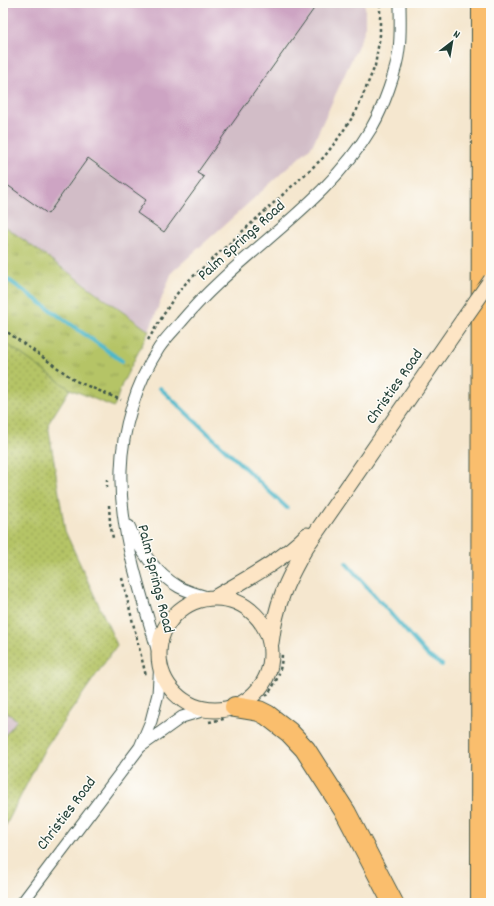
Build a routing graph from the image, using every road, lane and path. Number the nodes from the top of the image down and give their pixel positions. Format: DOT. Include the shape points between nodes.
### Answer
graph roads {
  1 [pos="380,3"];
  2 [pos="400,3"];
  3 [pos="482,3"];
  4 [pos="491,280"];
  5 [pos="3,329"];
  6 [pos="147,342"];
  7 [pos="118,406"];
  8 [pos="108,478"];
  9 [pos="108,492"];
  10 [pos="108,500"];
  11 [pos="123,510"];
  12 [pos="328,515"];
  13 [pos="115,545"];
  14 [pos="121,574"];
  15 [pos="212,598"];
  16 [pos="276,645"];
  17 [pos="159,659"];
  18 [pos="148,683"];
  19 [pos="265,698"];
  20 [pos="232,713"];
  21 [pos="206,716"];
  22 [pos="140,747"];
  23 [pos="22,903"];
  24 [pos="393,903"];
  25 [pos="481,903"];
  1 -- 6 [label="path" via="380,35 375,66 356,112 338,140 324,157 186,283 175,296"];
  2 -- 11 [label="street, Palm Springs Road" via="399,50 389,89 373,126 353,156 324,190 198,301 159,348 137,390 126,430 121,470"];
  3 -- 25 [label="highway"];
  4 -- 12 [label="main road, Christies Road, bridge"];
  5 -- 7 [label="path" via="76,381 121,400"];
  8 -- 9 [label="path"];
  10 -- 13 [label="path"];
  11 -- 15 [label="street, Palm Springs Road" via="134,538 149,562 179,587"];
  11 -- 17 [label="street, Palm Springs Road" via="129,555"];
  12 -- 15 [label="main road, Christies Road" via="274,563"];
  12 -- 16 [label="main road, Christies Road" via="306,547 282,593 274,620"];
  14 -- 18 [label="path"];
  15 -- 16 [label="main road" via="227,599 243,605 256,615"];
  15 -- 17 [label="main road" via="194,602 179,610 168,623 160,639"];
  16 -- 19 [label="path" via="282,664 278,680"];
  16 -- 20 [label="main road" via="268,675 260,689"];
  17 -- 21 [label="main road" via="162,675 172,691"];
  17 -- 22 [label="street, Christies Road" via="158,694"];
  20 -- 21 [label="main road" via="220,711"];
  20 -- 21 [label="path" via="221,720"];
  20 -- 24 [label="highway" via="250,709 259,711 289,732 305,749 346,813"];
  21 -- 22 [label="street, Christies Road" via="182,717"];
  22 -- 23 [label="street, Christies Road"];
}
